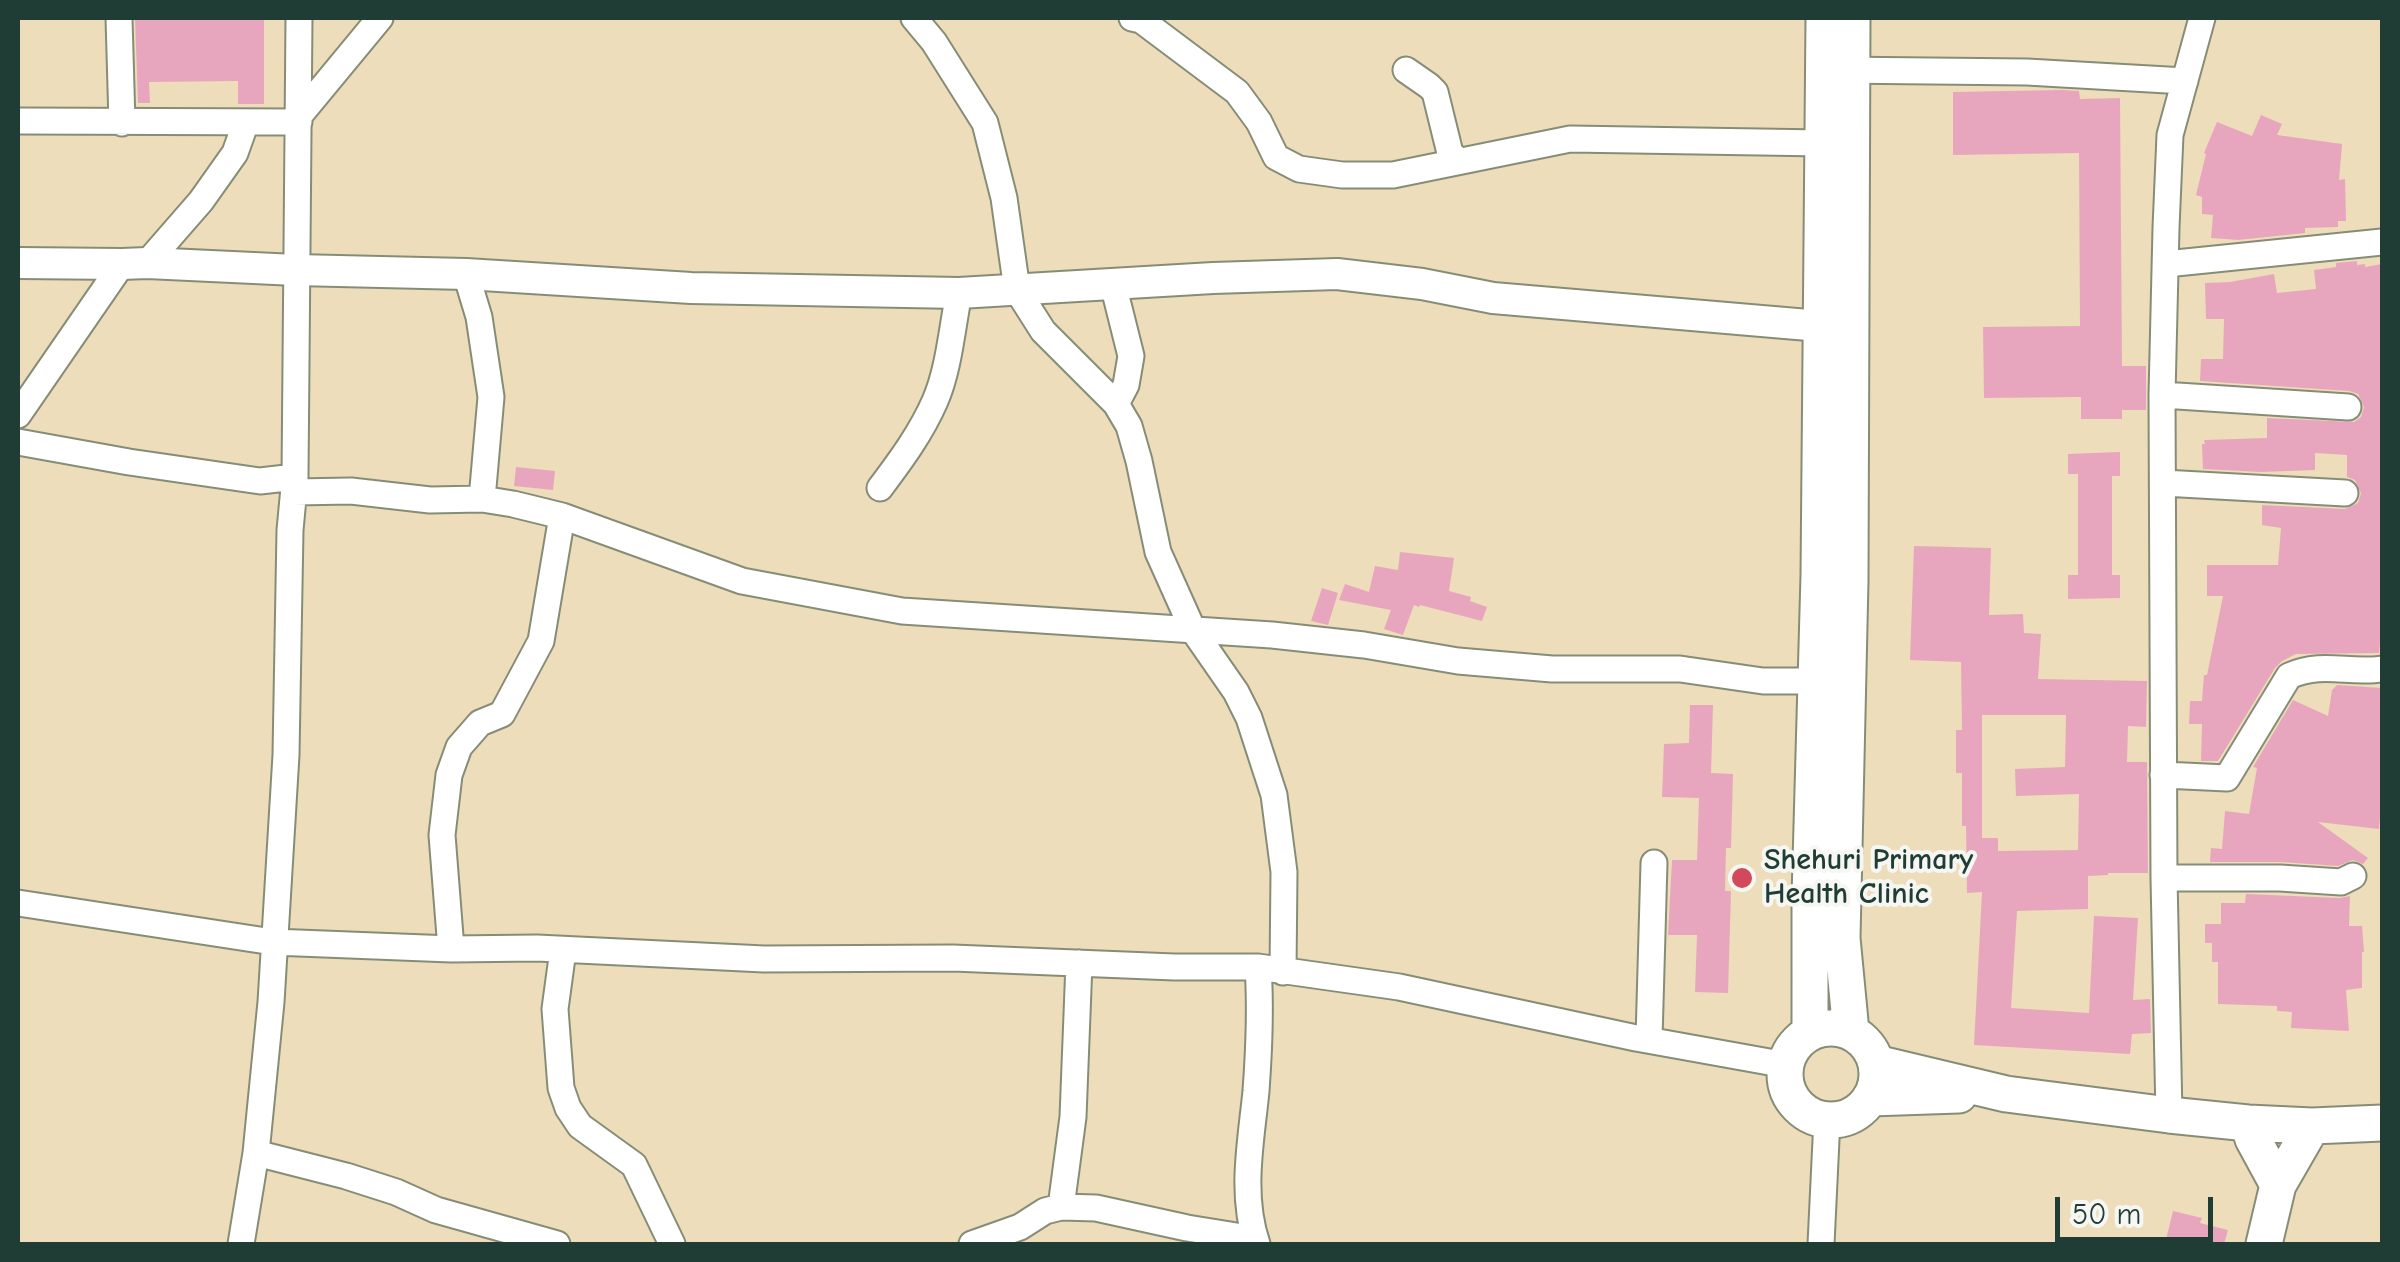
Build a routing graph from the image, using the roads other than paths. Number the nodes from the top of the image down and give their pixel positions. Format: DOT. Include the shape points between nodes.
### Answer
graph roads {
  1 [pos="119,18"];
  2 [pos="299,18"];
  3 [pos="380,18"];
  4 [pos="914,18"];
  5 [pos="1138,18"];
  6 [pos="1824,18"];
  7 [pos="1852,18"];
  8 [pos="2202,18"];
  9 [pos="1406,70"];
  10 [pos="1838,71"];
  11 [pos="2185,81"];
  12 [pos="299,119"];
  13 [pos="18,121"];
  14 [pos="246,122"];
  15 [pos="122,123"];
  16 [pos="1823,143"];
  17 [pos="1459,162"];
  18 [pos="2382,242"];
  19 [pos="18,262"];
  20 [pos="135,264"];
  21 [pos="2166,264"];
  22 [pos="296,270"];
  23 [pos="466,274"];
  24 [pos="1113,284"];
  25 [pos="1017,290"];
  26 [pos="959,293"];
  27 [pos="1820,326"];
  28 [pos="2162,395"];
  29 [pos="1116,404"];
  30 [pos="2348,407"];
  31 [pos="18,415"];
  32 [pos="18,442"];
  33 [pos="2163,483"];
  34 [pos="294,485"];
  35 [pos="880,488"];
  36 [pos="2345,493"];
  37 [pos="482,499"];
  38 [pos="562,516"];
  39 [pos="1192,630"];
  40 [pos="2382,669"];
  41 [pos="1816,681"];
  42 [pos="2164,775"];
  43 [pos="1654,864"];
  44 [pos="2353,876"];
  45 [pos="2164,878"];
  46 [pos="18,902"];
  47 [pos="273,942"];
  48 [pos="451,950"];
  49 [pos="563,950"];
  50 [pos="1078,963"];
  51 [pos="1270,969"];
  52 [pos="1810,1032"];
  53 [pos="1851,1032"];
  54 [pos="1649,1039"];
  55 [pos="1786,1064"];
  56 [pos="1873,1080"];
  57 [pos="2169,1115"];
  58 [pos="1827,1119"];
  59 [pos="2248,1123"];
  60 [pos="2382,1123"];
  61 [pos="2312,1126"];
  62 [pos="256,1153"];
  63 [pos="2278,1185"];
  64 [pos="1061,1207"];
  65 [pos="1256,1242"];
  66 [pos="242,1244"];
  67 [pos="556,1244"];
  68 [pos="672,1244"];
  69 [pos="972,1244"];
  70 [pos="1822,1244"];
  71 [pos="2264,1244"];
  1 -- 15 [label="street"];
  2 -- 12 [label="street"];
  3 -- 12 [label="street"];
  4 -- 25 [label="street" via="985,124"];
  5 -- 17 [label="street" via="1237,92 1276,157 1299,169 1393,175"];
  6 -- 10 [label="main road"];
  7 -- 10 [label="main road"];
  8 -- 11 [label="street"];
  9 -- 17 [label="street" via="1435,92 1443,133"];
  10 -- 11 [label="street"];
  10 -- 16 [label="main road"];
  10 -- 53 [label="main road" via="1850,581 1842,920"];
  11 -- 21 [label="street" via="2170,135"];
  12 -- 14 [label="street"];
  12 -- 22 [label="street"];
  13 -- 15 [label="street"];
  14 -- 15 [label="street"];
  14 -- 20 [label="street" via="235,153 201,202"];
  16 -- 17 [label="street" via="1570,139"];
  16 -- 27 [label="main road"];
  18 -- 21 [label="street"];
  19 -- 20 [label="street"];
  20 -- 22 [label="street"];
  20 -- 31 [label="street"];
  21 -- 28 [label="street"];
  22 -- 23 [label="street"];
  22 -- 34 [label="street"];
  23 -- 26 [label="street" via="691,288"];
  23 -- 37 [label="street" via="491,397"];
  24 -- 25 [label="street"];
  24 -- 27 [label="street" via="1336,274 1493,298"];
  24 -- 29 [label="street" via="1130,356"];
  25 -- 26 [label="street"];
  25 -- 29 [label="street" via="1043,331"];
  26 -- 35 [label="street" via="935,401"];
  27 -- 41 [label="main road"];
  28 -- 30 [label="street"];
  28 -- 33 [label="street"];
  29 -- 39 [label="street" via="1129,426 1158,552"];
  32 -- 34 [label="street"];
  33 -- 36 [label="street"];
  33 -- 42 [label="street"];
  34 -- 37 [label="street"];
  34 -- 47 [label="street"];
  37 -- 38 [label="street"];
  38 -- 39 [label="street" via="742,582 902,611"];
  38 -- 48 [label="street" via="541,641 502,714 480,723 458,746 448,775 442,835"];
  39 -- 41 [label="street" via="1552,669 1680,669"];
  39 -- 51 [label="street" via="1249,718 1274,795 1284,872"];
  40 -- 42 [label="street" via="2316,667 2289,676 2227,778"];
  41 -- 52 [label="main road"];
  42 -- 45 [label="street"];
  43 -- 54 [label="street"];
  44 -- 45 [label="street" via="2341,882"];
  45 -- 57 [label="street"];
  46 -- 47 [label="street"];
  47 -- 48 [label="street"];
  47 -- 62 [label="street"];
  48 -- 49 [label="street"];
  49 -- 50 [label="street"];
  49 -- 68 [label="street" via="554,1009 568,1108 580,1126 634,1165"];
  50 -- 51 [label="street"];
  50 -- 64 [label="street" via="1073,1117"];
  51 -- 54 [label="street" via="1398,987"];
  51 -- 65 [label="street" via="1260,1009 1247,1172"];
  52 -- 53 [label="main road"];
  52 -- 55 [label="main road"];
  53 -- 56 [label="main road" via="1871,1050"];
  54 -- 55 [label="street"];
  55 -- 58 [label="main road" via="1794,1101"];
  56 -- 57 [label="main road"];
  56 -- 58 [label="main road" via="1852,1115"];
  57 -- 59 [label="main road"];
  58 -- 70 [label="street"];
  59 -- 61 [label="main road"];
  59 -- 63 [label="main road"];
  60 -- 61 [label="main road"];
  61 -- 63 [label="main road"];
  62 -- 66 [label="street"];
  62 -- 67 [label="street"];
  63 -- 71 [label="main road"];
  64 -- 65 [label="street" via="1096,1208"];
  64 -- 69 [label="street"];
}
